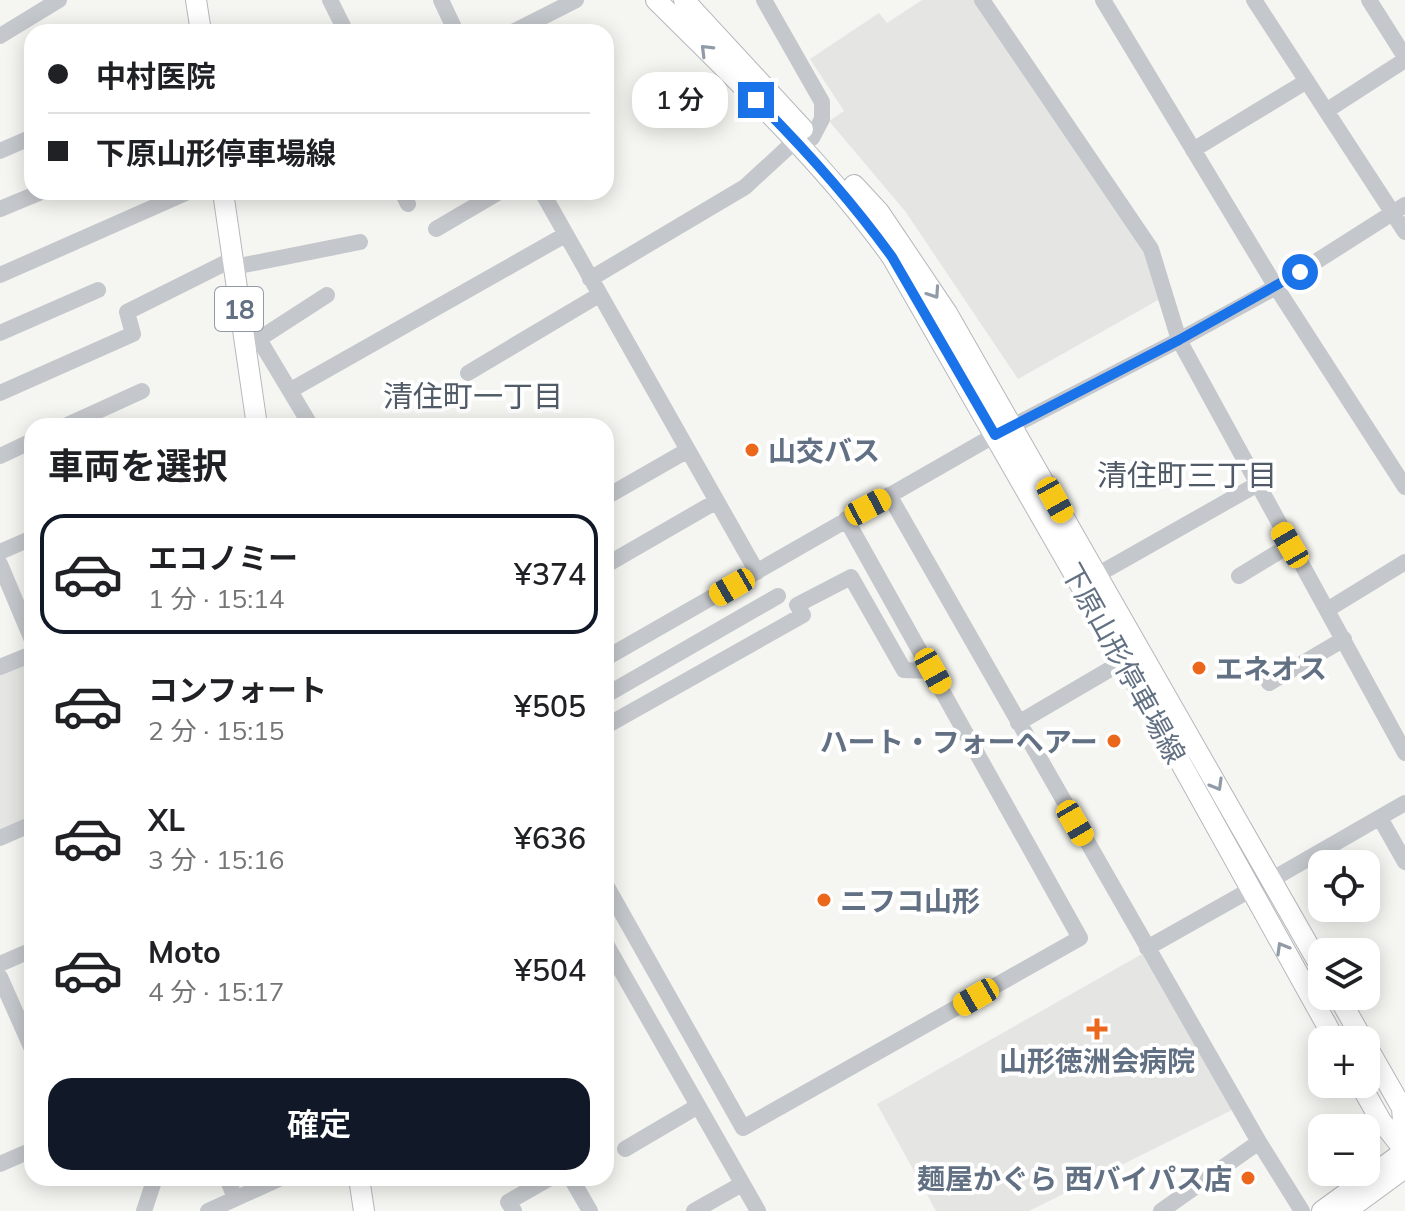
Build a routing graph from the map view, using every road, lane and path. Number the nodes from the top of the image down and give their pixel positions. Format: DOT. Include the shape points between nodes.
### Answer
graph roads {
  1 [pos="59,0"];
  2 [pos="196,0"];
  3 [pos="330,0"];
  4 [pos="441,0"];
  5 [pos="576,0"];
  6 [pos="656,0"];
  7 [pos="684,0"];
  8 [pos="764,0"];
  9 [pos="982,0"];
  10 [pos="1103,0"];
  11 [pos="1254,0"];
  12 [pos="1369,0"];
  13 [pos="200,24"];
  14 [pos="342,24"];
  15 [pos="452,24"];
  16 [pos="529,24"];
  17 [pos="0,36"];
  18 [pos="1405,58"];
  19 [pos="1307,81"];
  20 [pos="1326,111"];
  21 [pos="804,139"];
  22 [pos="24,140"];
  23 [pos="1193,150"];
  24 [pos="0,151"];
  25 [pos="24,199"];
  26 [pos="170,200"];
  27 [pos="224,200"];
  28 [pos="485,200"];
  29 [pos="546,200"];
  30 [pos="0,209"];
  31 [pos="1399,209"];
  32 [pos="436,229"];
  33 [pos="1405,232"];
  34 [pos="565,235"];
  35 [pos="360,242"];
  36 [pos="233,263"];
  37 [pos="0,275"];
  38 [pos="590,279"];
  39 [pos="1276,287"];
  40 [pos="98,290"];
  41 [pos="327,295"];
  42 [pos="599,295"];
  43 [pos="239,306"];
  44 [pos="0,333"];
  45 [pos="259,339"];
  46 [pos="1179,340"];
  47 [pos="468,373"];
  48 [pos="291,390"];
  49 [pos="142,391"];
  50 [pos="0,393"];
  51 [pos="83,418"];
  52 [pos="256,418"];
  53 [pos="307,418"];
  54 [pos="1004,430"];
  55 [pos="24,445"];
  56 [pos="688,450"];
  57 [pos="0,456"];
  58 [pos="1256,485"];
  59 [pos="1405,487"];
  60 [pos="614,492"];
  61 [pos="889,495"];
  62 [pos="717,501"];
  63 [pos="846,519"];
  64 [pos="24,542"];
  65 [pos="1290,545"];
  66 [pos="0,552"];
  67 [pos="614,560"];
  68 [pos="1405,562"];
  69 [pos="0,564"];
  70 [pos="757,572"];
  71 [pos="1097,575"];
  72 [pos="1239,576"];
  73 [pos="4,583"];
  74 [pos="778,596"];
  75 [pos="1327,610"];
  76 [pos="24,612"];
  77 [pos="1344,639"];
  78 [pos="614,653"];
  79 [pos="24,657"];
  80 [pos="1124,661"];
  81 [pos="0,667"];
  82 [pos="933,671"];
  83 [pos="1269,683"];
  84 [pos="614,690"];
  85 [pos="614,721"];
  86 [pos="1018,723"];
  87 [pos="1405,753"];
  88 [pos="1405,803"];
  89 [pos="1380,818"];
  90 [pos="24,828"];
  91 [pos="0,838"];
  92 [pos="1405,862"];
  93 [pos="1271,880"];
  94 [pos="1250,890"];
  95 [pos="614,899"];
  96 [pos="1308,945"];
  97 [pos="1147,948"];
  98 [pos="24,954"];
  99 [pos="614,963"];
  100 [pos="0,964"];
  101 [pos="0,977"];
  102 [pos="1327,1026"];
  103 [pos="24,1031"];
  104 [pos="1380,1070"];
  105 [pos="1368,1098"];
  106 [pos="698,1106"];
  107 [pos="1259,1142"];
  108 [pos="625,1149"];
  109 [pos="1405,1150"];
  110 [pos="24,1154"];
  111 [pos="0,1164"];
  112 [pos="1405,1168"];
  113 [pos="742,1184"];
  114 [pos="152,1186"];
  115 [pos="230,1186"];
  116 [pos="263,1186"];
  117 [pos="360,1186"];
  118 [pos="536,1186"];
  119 [pos="576,1186"];
  120 [pos="235,1198"];
  121 [pos="212,1210"];
  122 [pos="144,1211"];
  123 [pos="364,1211"];
  124 [pos="514,1211"];
  125 [pos="590,1211"];
  126 [pos="694,1211"];
  127 [pos="758,1211"];
  128 [pos="1161,1211"];
  129 [pos="1302,1211"];
  130 [pos="1322,1211"];
  131 [pos="1346,1211"];
  1 -- 17 [label="street"];
  2 -- 13 [label="main road"];
  3 -- 14 [label="street"];
  4 -- 15 [label="street"];
  5 -- 16 [label="street"];
  21 -- 6 [label="main road, 下原山形停車場線, one-way"];
  7 -- 21 [label="main road, 下原山形停車場線"];
  8 -- 21 [label="street" via="822,102 822,119"];
  9 -- 46 [label="street" via="1151,249"];
  10 -- 23 [label="street"];
  11 -- 19 [label="street"];
  12 -- 18 [label="street"];
  18 -- 20 [label="street"];
  19 -- 20 [label="street"];
  19 -- 23 [label="street"];
  20 -- 31 [label="street"];
  21 -- 38 [label="street" via="745,187"];
  21 -- 54 [label="main road, 下原山形停車場線" via="879,212 947,313"];
  22 -- 24 [label="street"];
  23 -- 39 [label="street"];
  25 -- 30 [label="street"];
  26 -- 37 [label="street"];
  27 -- 36 [label="main road, 18"];
  28 -- 32 [label="street"];
  29 -- 34 [label="street"];
  31 -- 33 [label="street"];
  31 -- 39 [label="street"];
  34 -- 38 [label="street"];
  34 -- 48 [label="street"];
  35 -- 36 [label="street"];
  36 -- 43 [label="main road, 18"];
  36 -- 50 [label="street" via="127,312 133,334"];
  38 -- 42 [label="street"];
  39 -- 46 [label="street"];
  39 -- 59 [label="street"];
  40 -- 44 [label="street"];
  41 -- 45 [label="street"];
  42 -- 47 [label="street"];
  42 -- 56 [label="street"];
  43 -- 45 [label="street"];
  43 -- 52 [label="main road, 18"];
  45 -- 48 [label="street"];
  46 -- 54 [label="street"];
  46 -- 58 [label="street"];
  48 -- 53 [label="street"];
  49 -- 51 [label="street"];
  54 -- 61 [label="street"];
  54 -- 71 [label="main road, 下原山形停車場線"];
  54 -- 80 [label="main road, 下原山形停車場線"];
  55 -- 57 [label="street"];
  56 -- 60 [label="street"];
  56 -- 62 [label="street"];
  58 -- 65 [label="street"];
  58 -- 71 [label="street"];
  61 -- 63 [label="street"];
  61 -- 86 [label="street"];
  62 -- 67 [label="street"];
  62 -- 70 [label="street"];
  63 -- 70 [label="street"];
  63 -- 82 [label="street"];
  64 -- 66 [label="street"];
  65 -- 72 [label="street"];
  65 -- 75 [label="street"];
  68 -- 75 [label="street"];
  69 -- 73 [label="street"];
  70 -- 78 [label="street"];
  71 -- 93 [label="main road, 下原山形停車場線, one-way"];
  73 -- 76 [label="street"];
  74 -- 84 [label="street"];
  75 -- 77 [label="street"];
  77 -- 83 [label="street"];
  77 -- 87 [label="street"];
  79 -- 81 [label="street"];
  80 -- 86 [label="street"];
  80 -- 94 [label="main road, 下原山形停車場線"];
  82 -- 85 [label="street" via="904,670 851,577 797,605 803,615"];
  82 -- 95 [label="street" via="1080,938 743,1128"];
  86 -- 97 [label="street"];
  88 -- 89 [label="street"];
  89 -- 92 [label="street"];
  89 -- 93 [label="street"];
  90 -- 91 [label="street"];
  93 -- 96 [label="main road, 下原山形停車場線"];
  94 -- 97 [label="street"];
  102 -- 94 [label="main road, 下原山形停車場線, one-way"];
  97 -- 107 [label="street"];
  98 -- 100 [label="street"];
  99 -- 106 [label="street"];
  101 -- 103 [label="street"];
  104 -- 109 [label="main road" via="1402,1108"];
  105 -- 109 [label="main road"];
  106 -- 108 [label="street"];
  106 -- 113 [label="street"];
  107 -- 128 [label="street"];
  107 -- 129 [label="street"];
  109 -- 130 [label="main road"];
  110 -- 111 [label="street"];
  112 -- 131 [label="main road"];
  113 -- 126 [label="street"];
  113 -- 127 [label="street"];
  114 -- 122 [label="street"];
  115 -- 120 [label="street"];
  116 -- 120 [label="street"];
  117 -- 123 [label="main road"];
  118 -- 124 [label="street" via="508,1202"];
  119 -- 125 [label="street"];
  120 -- 121 [label="street"];
}
